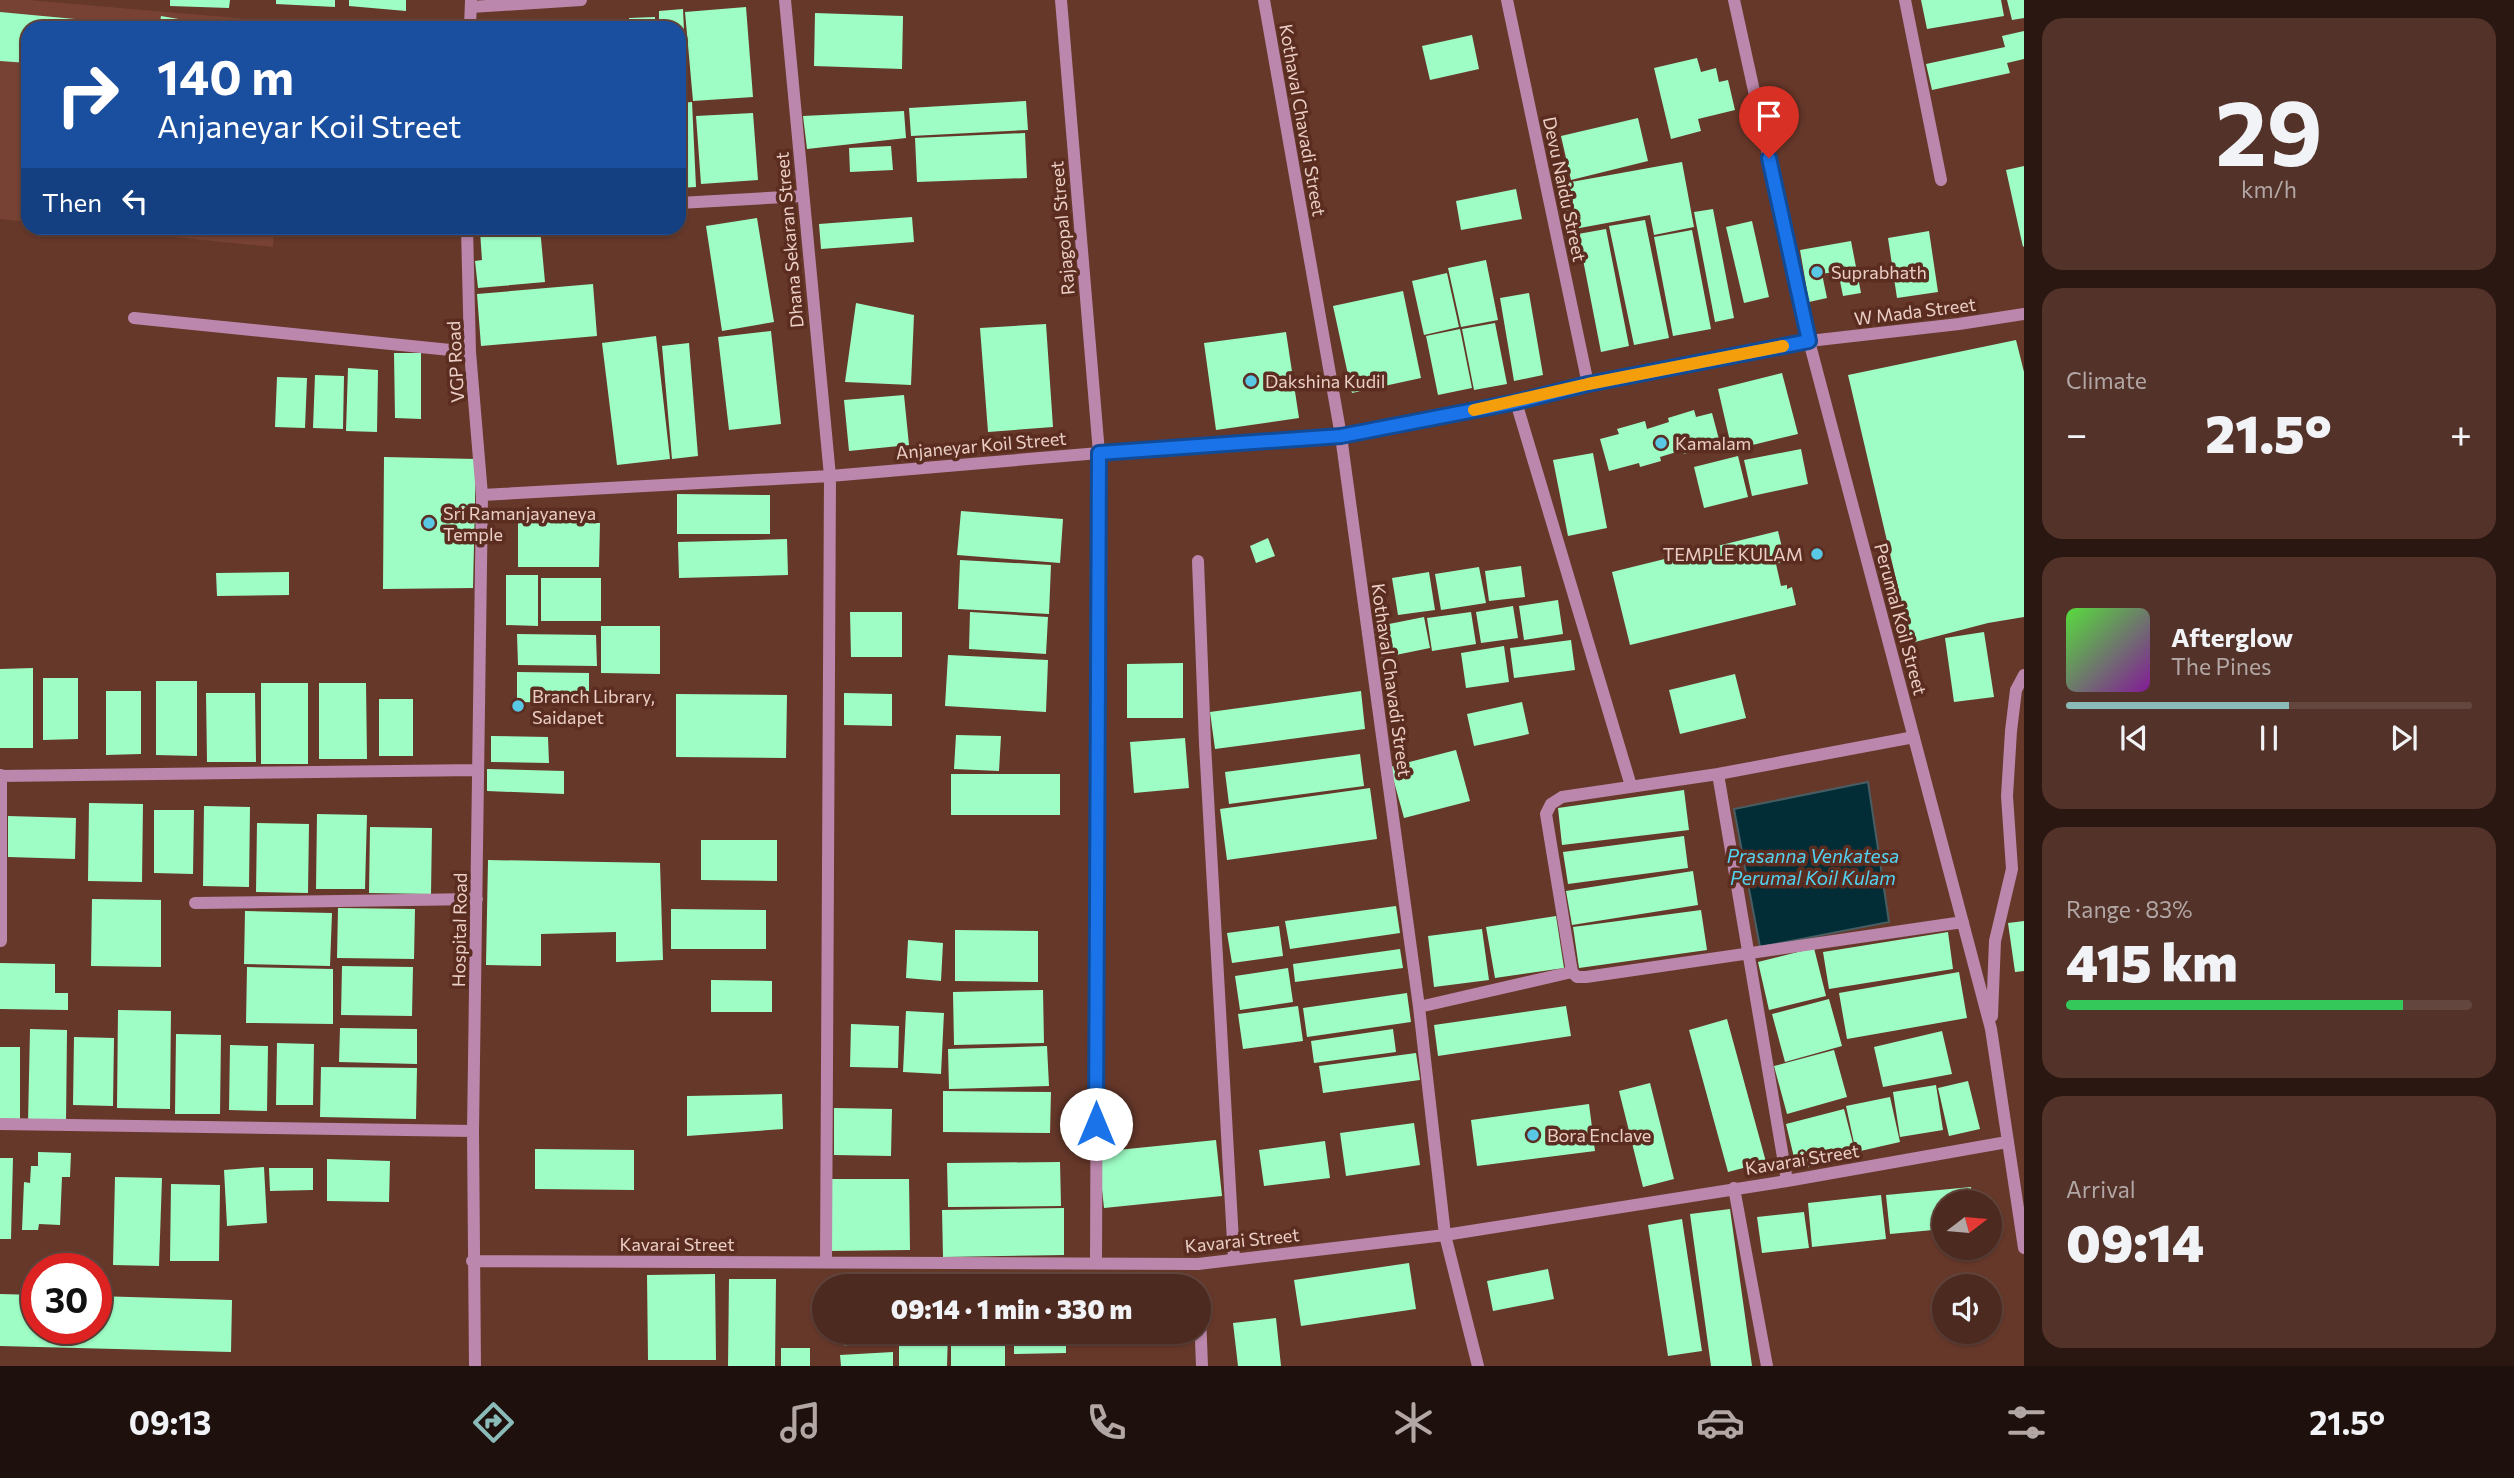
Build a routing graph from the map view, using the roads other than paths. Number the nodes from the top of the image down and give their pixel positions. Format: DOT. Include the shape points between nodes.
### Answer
graph roads {
  1 [pos="581,0"];
  2 [pos="785,0"];
  3 [pos="1061,0"];
  4 [pos="1264,0"];
  5 [pos="1507,0"];
  6 [pos="1734,0"];
  7 [pos="1905,0"];
  8 [pos="471,3"];
  9 [pos="470,21"];
  10 [pos="1941,180"];
  11 [pos="802,196"];
  12 [pos="686,203"];
  13 [pos="467,235"];
  14 [pos="2024,314"];
  15 [pos="134,318"];
  16 [pos="1809,341"];
  17 [pos="471,352"];
  18 [pos="1588,384"];
  19 [pos="1516,402"];
  20 [pos="1341,436"];
  21 [pos="1099,453"];
  22 [pos="830,476"];
  23 [pos="482,495"];
  24 [pos="1198,561"];
  25 [pos="2024,675"];
  26 [pos="1913,737"];
  27 [pos="478,770"];
  28 [pos="1718,774"];
  29 [pos="1,775"];
  30 [pos="1632,786"];
  31 [pos="477,899"];
  32 [pos="195,903"];
  33 [pos="1963,922"];
  34 [pos="1,941"];
  35 [pos="1748,952"];
  36 [pos="1572,972"];
  37 [pos="1419,1007"];
  38 [pos="1991,1029"];
  39 [pos="0,1124"];
  40 [pos="473,1131"];
  41 [pos="2007,1142"];
  42 [pos="2018,1170"];
  43 [pos="1787,1181"];
  44 [pos="1734,1188"];
  45 [pos="1445,1235"];
  46 [pos="2024,1248"];
  47 [pos="1234,1259"];
  48 [pos="472,1261"];
  49 [pos="826,1261"];
  50 [pos="1096,1263"];
  51 [pos="1198,1264"];
  52 [pos="1198,1274"];
  53 [pos="1201,1344"];
  54 [pos="475,1366"];
  55 [pos="1202,1366"];
  56 [pos="1478,1366"];
  57 [pos="1767,1366"];
  1 -- 8 [label="street"];
  2 -- 11 [label="street, Dhana Sekaran Street"];
  3 -- 21 [label="street, Rajagopal Street"];
  4 -- 20 [label="street, Kothaval Chavadi Street"];
  5 -- 18 [label="street, Devu Naidu Street"];
  6 -- 16 [label="street, Perumal Koil Street"];
  7 -- 10 [label="street"];
  8 -- 9 [label="street"];
  11 -- 12 [label="street"];
  11 -- 22 [label="street, Dhana Sekaran Street"];
  13 -- 17 [label="street, VGP Road"];
  14 -- 16 [label="street, W Mada Street"];
  15 -- 17 [label="street"];
  16 -- 18 [label="street, Anjaneyar Koil Street"];
  16 -- 26 [label="street, Perumal Koil Street"];
  17 -- 23 [label="street, VGP Road"];
  18 -- 19 [label="street, Anjaneyar Koil Street"];
  19 -- 20 [label="street, Anjaneyar Koil Street"];
  19 -- 30 [label="street"];
  20 -- 21 [label="street, Anjaneyar Koil Street"];
  20 -- 37 [label="street, Kothaval Chavadi Street"];
  21 -- 22 [label="street, Anjaneyar Koil Street"];
  21 -- 50 [label="street, Rajagopal Street"];
  22 -- 23 [label="street, Anjaneyar Koil Street"];
  22 -- 49 [label="street, Dhana Sekaran Street"];
  23 -- 27 [label="street, Hospital Road"];
  24 -- 47 [label="street"];
  25 -- 38 [label="street" via="2016,690 2011,731 2007,796 2012,869 1995,942"];
  26 -- 28 [label="street"];
  26 -- 33 [label="street, Perumal Koil Street"];
  27 -- 29 [label="street"];
  27 -- 31 [label="street, Hospital Road"];
  28 -- 30 [label="street"];
  28 -- 35 [label="street"];
  29 -- 34 [label="street"];
  30 -- 36 [label="street" via="1562,797 1546,814"];
  31 -- 32 [label="street"];
  31 -- 40 [label="street, Hospital Road"];
  33 -- 35 [label="street"];
  33 -- 38 [label="street, Perumal Koil Street"];
  35 -- 36 [label="street" via="1586,977"];
  35 -- 43 [label="street"];
  36 -- 37 [label="street"];
  37 -- 45 [label="street, Kothaval Chavadi Street"];
  38 -- 41 [label="street, Perumal Koil Street"];
  39 -- 40 [label="street"];
  40 -- 48 [label="street, Hospital Road"];
  41 -- 42 [label="street, Perumal Koil Street"];
  41 -- 43 [label="street, Kavarai Street"];
  42 -- 46 [label="street, Perumal Koil Street"];
  43 -- 44 [label="street, Kavarai Street"];
  44 -- 45 [label="street, Kavarai Street"];
  44 -- 57 [label="street"];
  45 -- 47 [label="street, Kavarai Street"];
  45 -- 56 [label="street, Kothaval Chavadi Street"];
  47 -- 51 [label="street, Kavarai Street"];
  48 -- 49 [label="street, Kavarai Street"];
  48 -- 54 [label="street, Hospital Road"];
  49 -- 50 [label="street, Kavarai Street"];
  50 -- 51 [label="street, Kavarai Street"];
  51 -- 52 [label="street"];
  53 -- 55 [label="street"];
}
